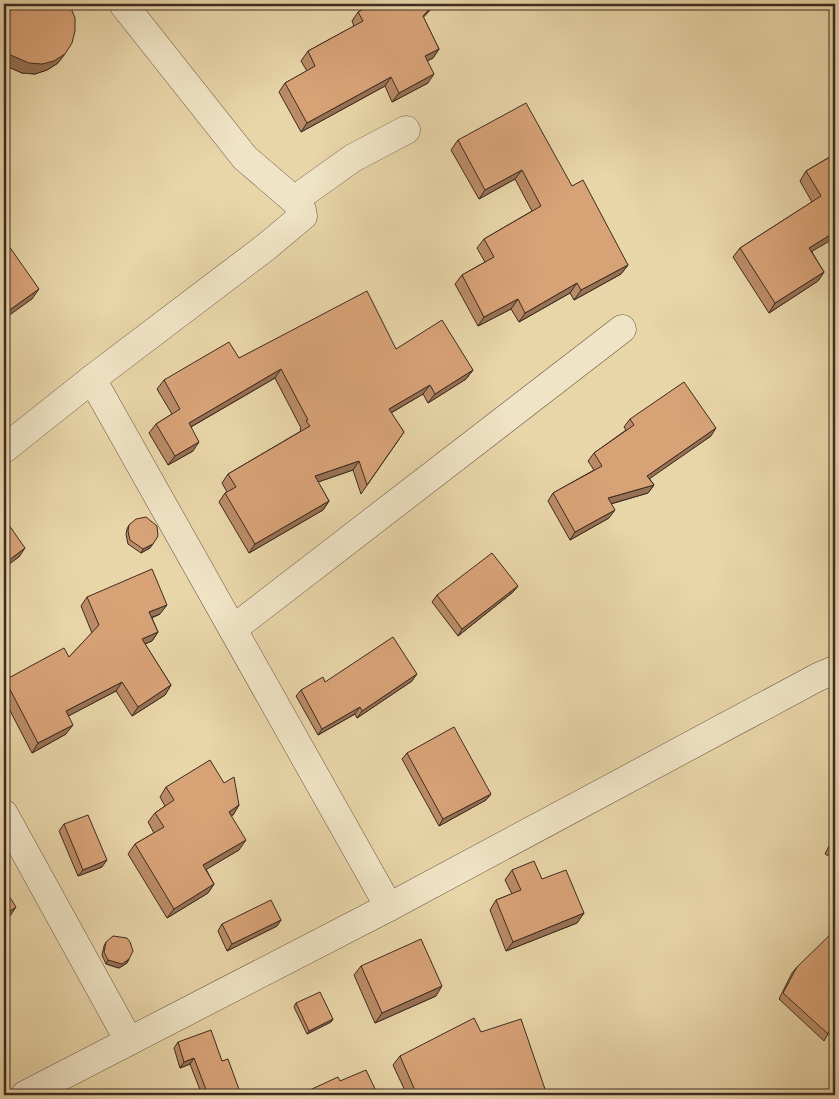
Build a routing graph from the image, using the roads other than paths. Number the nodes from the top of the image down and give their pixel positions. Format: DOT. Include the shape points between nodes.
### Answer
graph roads {
  1 [pos="124,4"];
  2 [pos="406,130"];
  3 [pos="294,200"];
  4 [pos="622,329"];
  5 [pos="92,379"];
  6 [pos="4,449"];
  7 [pos="233,629"];
  8 [pos="835,670"];
  9 [pos="4,814"];
  10 [pos="389,907"];
  11 [pos="128,1041"];
  12 [pos="25,1095"];
  1 -- 3 [label="street" via="245,158"];
  2 -- 3 [label="street" via="353,158"];
  3 -- 5 [label="street" via="303,216"];
  4 -- 7 [label="street"];
  5 -- 6 [label="street"];
  5 -- 7 [label="street"];
  7 -- 10 [label="street"];
  8 -- 10 [label="street"];
  9 -- 11 [label="street"];
  10 -- 11 [label="street"];
  11 -- 12 [label="street"];
}
